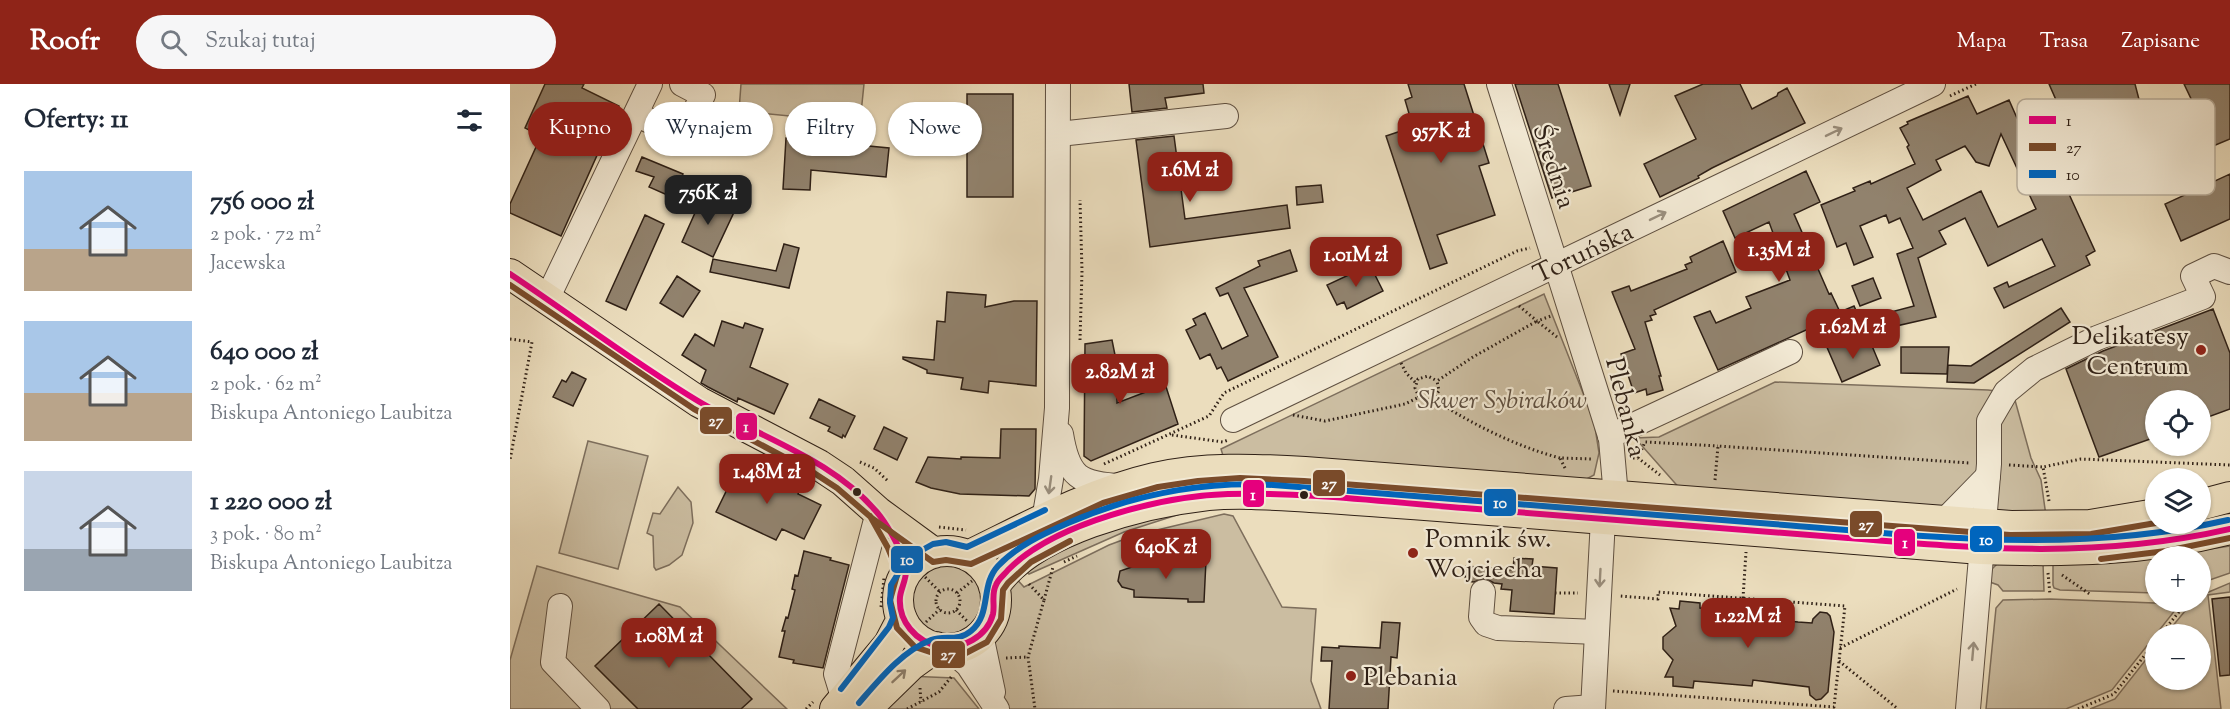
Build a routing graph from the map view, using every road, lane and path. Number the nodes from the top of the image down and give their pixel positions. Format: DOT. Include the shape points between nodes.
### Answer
graph roads {
  1 [pos="650,84"];
  2 [pos="682,84"];
  3 [pos="1058,84"];
  4 [pos="1499,84"];
  5 [pos="1933,84"];
  6 [pos="636,114"];
  7 [pos="1226,116"];
  8 [pos="1059,134"];
  9 [pos="1080,200"];
  10 [pos="1553,254"];
  11 [pos="2230,272"];
  12 [pos="510,274"];
  13 [pos="547,299"];
  14 [pos="1517,304"];
  15 [pos="1555,314"];
  16 [pos="1538,321"];
  17 [pos="510,339"];
  18 [pos="1563,342"];
  19 [pos="1080,350"];
  20 [pos="1790,352"];
  21 [pos="1399,358"];
  22 [pos="1437,381"];
  23 [pos="1416,383"];
  24 [pos="1419,397"];
  25 [pos="1433,399"];
  26 [pos="1057,408"];
  27 [pos="1287,414"];
  28 [pos="1233,420"];
  29 [pos="1610,436"];
  30 [pos="1718,446"];
  31 [pos="1560,458"];
  32 [pos="1638,458"];
  33 [pos="510,460"];
  34 [pos="2230,465"];
  35 [pos="2043,466"];
  36 [pos="1094,468"];
  37 [pos="1988,470"];
  38 [pos="1127,486"];
  39 [pos="2230,497"];
  40 [pos="2211,502"];
  41 [pos="1713,503"];
  42 [pos="1608,507"];
  43 [pos="2050,512"];
  44 [pos="878,513"];
  45 [pos="2145,516"];
  46 [pos="1044,520"];
  47 [pos="1944,521"];
  48 [pos="2230,529"];
  49 [pos="1748,530"];
  50 [pos="910,535"];
  51 [pos="1983,536"];
  52 [pos="972,544"];
  53 [pos="1084,552"];
  54 [pos="1063,562"];
  55 [pos="918,563"];
  56 [pos="1044,572"];
  57 [pos="2058,572"];
  58 [pos="1026,580"];
  59 [pos="994,587"];
  60 [pos="1953,591"];
  61 [pos="940,592"];
  62 [pos="1483,592"];
  63 [pos="1599,595"];
  64 [pos="2091,595"];
  65 [pos="1743,598"];
  66 [pos="1044,600"];
  67 [pos="560,606"];
  68 [pos="2179,612"];
  69 [pos="902,619"];
  70 [pos="2169,624"];
  71 [pos="1597,632"];
  72 [pos="981,634"];
  73 [pos="1840,648"];
  74 [pos="2145,655"];
  75 [pos="947,656"];
  76 [pos="1839,661"];
  77 [pos="1593,702"];
  78 [pos="848,706"];
  79 [pos="996,708"];
  80 [pos="598,709"];
  81 [pos="907,709"];
  82 [pos="1035,709"];
  83 [pos="1566,709"];
  84 [pos="1898,709"];
  85 [pos="1968,709"];
  86 [pos="2078,709"];
  1 -- 6 [label="street"];
  2 -- 6 [label="street" via="703,95 682,137"];
  3 -- 8 [label="street"];
  4 -- 10 [label="street, Średnia"];
  10 -- 5 [label="street, Toruńska, one-way"];
  6 -- 13 [label="street"];
  7 -- 8 [label="street"];
  8 -- 26 [label="street"];
  9 -- 19 [label="path"];
  10 -- 28 [label="street, Toruńska"];
  10 -- 29 [label="street, Plebanka"];
  10 -- 36 [label="path" via="1517,250 1224,393 1209,416"];
  11 -- 37 [label="street" via="2214,266 2193,276 2203,297 2097,338 2034,369 2006,392 1989,421"];
  12 -- 13 [label="main road"];
  13 -- 44 [label="main road" via="699,402 819,465"];
  14 -- 16 [label="path"];
  15 -- 16 [label="path"];
  16 -- 18 [label="path"];
  16 -- 22 [label="path"];
  17 -- 33 [label="path" via="532,342"];
  20 -- 29 [label="street"];
  21 -- 23 [label="path"];
  22 -- 23 [label="path" via="1428,376"];
  22 -- 25 [label="path" via="1439,391"];
  23 -- 24 [label="path"];
  24 -- 25 [label="path"];
  24 -- 27 [label="path" via="1405,404 1325,421"];
  25 -- 31 [label="path" via="1505,438"];
  26 -- 38 [label="street" via="1067,461 1076,474 1096,484"];
  26 -- 46 [label="street, one-way"];
  29 -- 42 [label="street, Plebanka" via="1615,485"];
  30 -- 32 [label="path" via="1645,442"];
  30 -- 37 [label="path"];
  30 -- 41 [label="path"];
  34 -- 35 [label="path" via="2081,459"];
  35 -- 37 [label="path"];
  35 -- 43 [label="path"];
  37 -- 47 [label="street"];
  37 -- 51 [label="street"];
  38 -- 42 [label="main road" via="1156,478 1240,469"];
  38 -- 46 [label="main road"];
  39 -- 40 [label="main road"];
  41 -- 42 [label="main road"];
  41 -- 47 [label="main road"];
  42 -- 49 [label="main road"];
  42 -- 59 [label="main road" via="1211,495 1135,508 1058,537 1014,564"];
  42 -- 63 [label="street, Plebanka, one-way"];
  44 -- 50 [label="main road"];
  44 -- 55 [label="main road" via="896,544"];
  44 -- 78 [label="street" via="836,674"];
  45 -- 51 [label="main road"];
  46 -- 52 [label="main road"];
  47 -- 51 [label="main road"];
  48 -- 51 [label="main road" via="2122,548 2074,551"];
  49 -- 51 [label="main road"];
  49 -- 65 [label="path"];
  50 -- 52 [label="path" via="924,526"];
  50 -- 55 [label="main road"];
  85 -- 51 [label="street, one-way"];
  52 -- 55 [label="main road"];
  52 -- 59 [label="main road"];
  53 -- 54 [label="path"];
  55 -- 61 [label="path"];
  55 -- 69 [label="main road" via="900,587"];
  56 -- 66 [label="path" via="1053,567"];
  57 -- 64 [label="path"];
  58 -- 66 [label="path"];
  59 -- 72 [label="main road" via="995,608"];
  60 -- 73 [label="path"];
  61 -- 61 [label="path" via="936,600 940,609 956,610 960,603 957,593 949,589"];
  62 -- 71 [label="street" via="1481,617 1486,624 1498,628"];
  63 -- 65 [label="path" via="1658,598 1658,592"];
  63 -- 71 [label="street, Plebanka"];
  65 -- 73 [label="path" via="1845,606"];
  66 -- 82 [label="path" via="1028,657"];
  67 -- 80 [label="street" via="554,662"];
  68 -- 70 [label="path"];
  69 -- 75 [label="main road" via="920,640"];
  69 -- 78 [label="main road"];
  71 -- 77 [label="street, Plebanka"];
  72 -- 75 [label="main road"];
  72 -- 79 [label="street"];
  73 -- 76 [label="path"];
  74 -- 86 [label="path" via="2114,694"];
  78 -- 75 [label="main road, one-way" via="911,665"];
  75 -- 79 [label="street" via="968,665"];
  75 -- 81 [label="path" via="939,692"];
  76 -- 77 [label="path" via="1834,707"];
  76 -- 84 [label="path"];
  77 -- 83 [label="street"];
}
